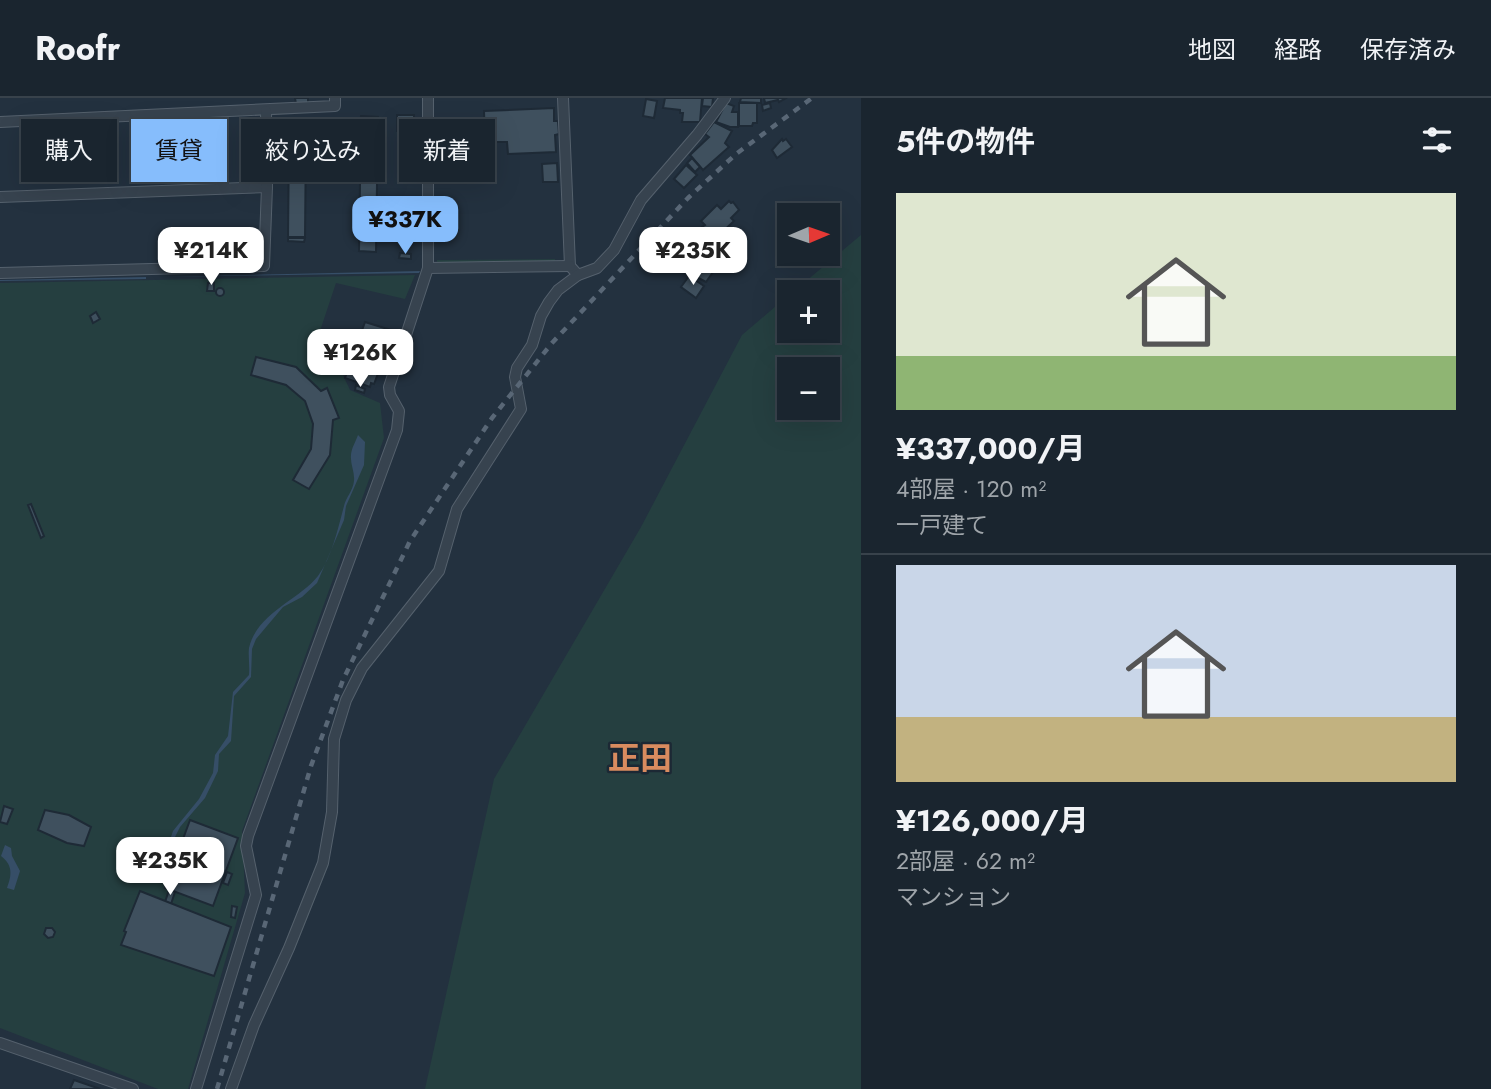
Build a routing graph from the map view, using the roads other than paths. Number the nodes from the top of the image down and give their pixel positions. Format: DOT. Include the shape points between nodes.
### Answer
graph roads {
  1 [pos="335,98"];
  2 [pos="428,98"];
  3 [pos="563,98"];
  4 [pos="725,98"];
  5 [pos="265,111"];
  6 [pos="0,122"];
  7 [pos="267,187"];
  8 [pos="0,197"];
  9 [pos="570,266"];
  10 [pos="428,268"];
  11 [pos="0,273"];
  12 [pos="578,275"];
  13 [pos="0,1043"];
  14 [pos="133,1089"];
  15 [pos="196,1089"];
  16 [pos="231,1089"];
  1 -- 5 [label="street" via="335,106"];
  2 -- 10 [label="street"];
  3 -- 9 [label="street"];
  4 -- 12 [label="street" via="641,200 614,250 597,268"];
  5 -- 6 [label="street"];
  5 -- 7 [label="street"];
  7 -- 8 [label="street"];
  7 -- 11 [label="street" via="264,266"];
  9 -- 10 [label="street"];
  9 -- 12 [label="street"];
  10 -- 15 [label="street" via="389,387 399,411 397,430 248,836 256,895"];
  12 -- 16 [label="street" via="558,290 541,316 515,377 521,409 457,509 439,571 362,668 346,700 334,739 332,811 323,863"];
  13 -- 14 [label="street"];
}
